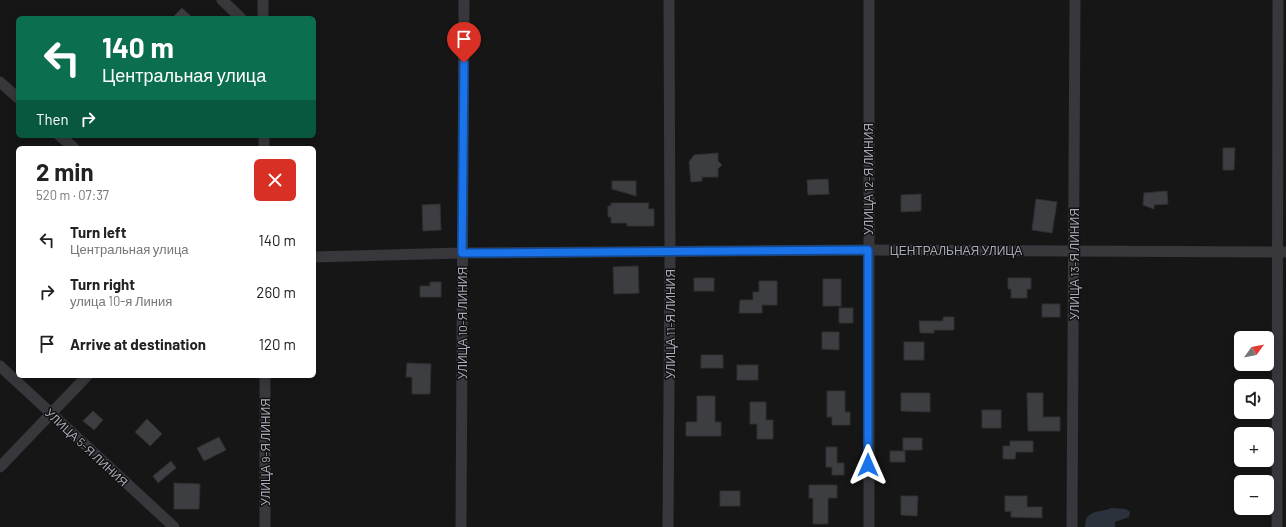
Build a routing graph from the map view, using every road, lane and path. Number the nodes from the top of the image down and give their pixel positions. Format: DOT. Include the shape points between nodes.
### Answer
graph roads {
  1 [pos="222,0"];
  2 [pos="263,0"];
  3 [pos="464,0"];
  4 [pos="669,0"];
  5 [pos="869,0"];
  6 [pos="1075,0"];
  7 [pos="1278,0"];
  8 [pos="239,16"];
  9 [pos="263,16"];
  10 [pos="0,82"];
  11 [pos="16,96"];
  12 [pos="62,138"];
  13 [pos="72,146"];
  14 [pos="868,250"];
  15 [pos="1074,250"];
  16 [pos="670,251"];
  17 [pos="1282,252"];
  18 [pos="462,253"];
  19 [pos="316,257"];
  20 [pos="0,366"];
  21 [pos="85,378"];
  22 [pos="265,378"];
  23 [pos="51,414"];
  24 [pos="0,467"];
  25 [pos="174,527"];
  26 [pos="265,527"];
  27 [pos="461,527"];
  28 [pos="668,527"];
  29 [pos="868,527"];
  30 [pos="1072,527"];
  31 [pos="1277,527"];
  1 -- 8 [label="street"];
  2 -- 9 [label="street"];
  3 -- 18 [label="street, УЛИЦА 10-Я ЛИНИЯ"];
  4 -- 16 [label="street, УЛИЦА 11-Я ЛИНИЯ"];
  5 -- 14 [label="street, УЛИЦА 12-Я ЛИНИЯ"];
  6 -- 15 [label="street, УЛИЦА 13-Я ЛИНИЯ"];
  7 -- 17 [label="street"];
  10 -- 11 [label="street"];
  12 -- 13 [label="street"];
  14 -- 15 [label="street, ЦЕНТРАЛЬНАЯ УЛИЦА"];
  14 -- 16 [label="street, ЦЕНТРАЛЬНАЯ УЛИЦА"];
  14 -- 29 [label="street, УЛИЦА 12-Я ЛИНИЯ"];
  15 -- 17 [label="street, ЦЕНТРАЛЬНАЯ УЛИЦА"];
  15 -- 30 [label="street, УЛИЦА 13-Я ЛИНИЯ"];
  16 -- 18 [label="street, ЦЕНТРАЛЬНАЯ УЛИЦА"];
  16 -- 28 [label="street, УЛИЦА 11-Я ЛИНИЯ"];
  17 -- 31 [label="street"];
  18 -- 19 [label="street, ЦЕНТРАЛЬНАЯ УЛИЦА"];
  18 -- 27 [label="street, УЛИЦА 10-Я ЛИНИЯ"];
  20 -- 23 [label="street, УЛИЦА 5-Я ЛИНИЯ"];
  21 -- 23 [label="street"];
  22 -- 26 [label="street, УЛИЦА 9-Я ЛИНИЯ"];
  23 -- 24 [label="street"];
  23 -- 25 [label="street, УЛИЦА 5-Я ЛИНИЯ"];
}
